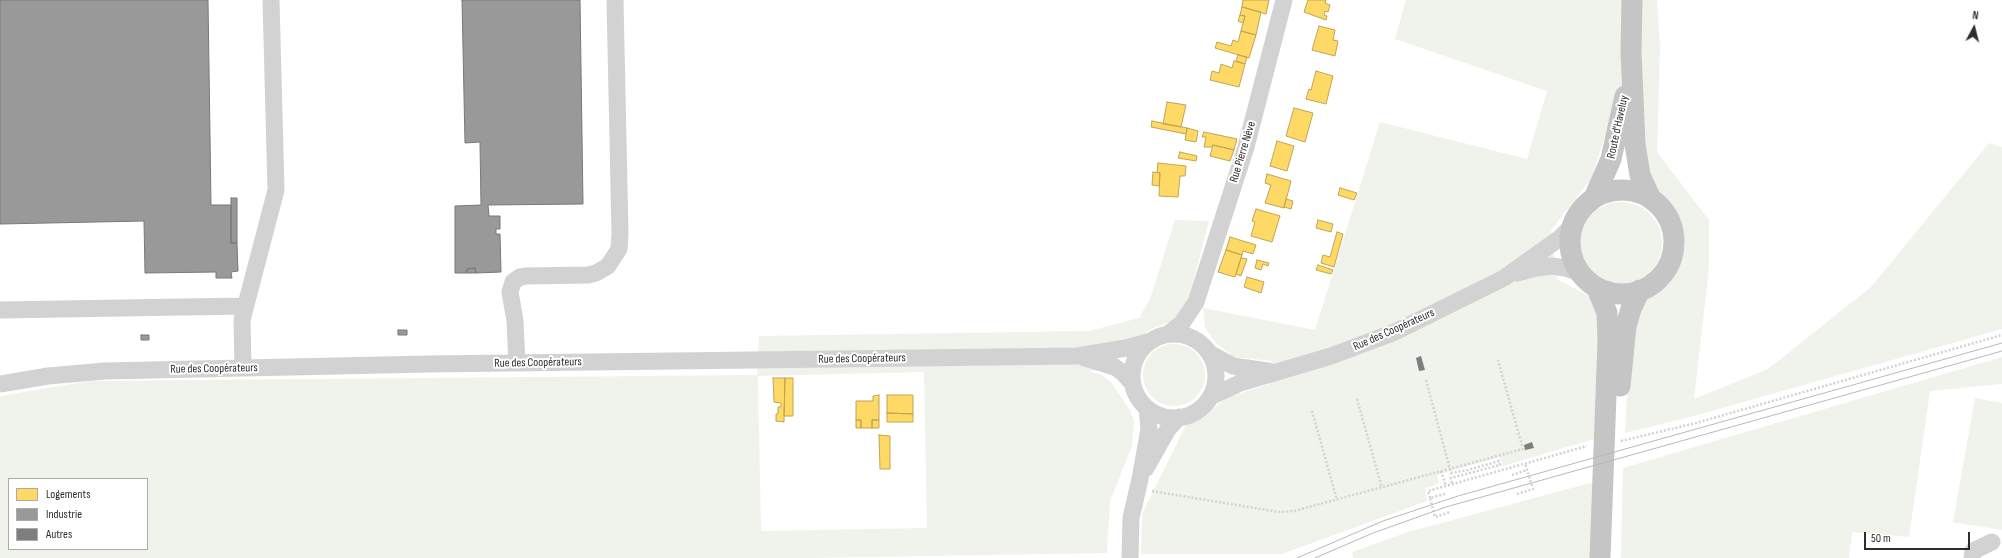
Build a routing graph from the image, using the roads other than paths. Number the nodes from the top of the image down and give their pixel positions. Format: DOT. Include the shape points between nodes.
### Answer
graph roads {
  1 [pos="272,0"];
  2 [pos="615,0"];
  3 [pos="1284,0"];
  4 [pos="1632,0"];
  5 [pos="1631,52"];
  6 [pos="1594,198"];
  7 [pos="1650,199"];
  8 [pos="1573,225"];
  9 [pos="1580,272"];
  10 [pos="1504,278"];
  11 [pos="1597,288"];
  12 [pos="1640,290"];
  13 [pos="1196,302"];
  14 [pos="245,306"];
  15 [pos="0,310"];
  16 [pos="1168,334"];
  17 [pos="1151,341"];
  18 [pos="1204,348"];
  19 [pos="1077,356"];
  20 [pos="517,363"];
  21 [pos="243,368"];
  22 [pos="1279,371"];
  23 [pos="0,384"];
  24 [pos="1133,384"];
  25 [pos="1210,397"];
  26 [pos="1147,408"];
  27 [pos="1179,417"];
  28 [pos="1610,442"];
  29 [pos="1139,484"];
  30 [pos="1992,542"];
  31 [pos="1130,558"];
  32 [pos="1600,558"];
  33 [pos="1611,558"];
  34 [pos="1972,558"];
  1 -- 14 [label="street" via="276,190"];
  2 -- 20 [label="street" via="619,249 608,266 596,273 526,276 513,282 510,292 515,321"];
  3 -- 13 [label="street, Rue Pierre Nève" via="1246,147"];
  4 -- 5 [label="main road, Route d'Haveluy"];
  5 -- 6 [label="main road, Route d'Haveluy" via="1616,140 1605,177"];
  5 -- 7 [label="main road, Route d'Haveluy" via="1638,166"];
  6 -- 7 [label="main road" via="1609,192 1625,191"];
  6 -- 8 [label="main road" via="1581,210"];
  7 -- 12 [label="main road" via="1669,221 1673,248 1671,259 1663,274"];
  8 -- 9 [label="main road" via="1570,236 1571,252"];
  8 -- 10 [label="street, Rue des Coopérateurs" via="1556,241"];
  9 -- 10 [label="street, Rue des Coopérateurs" via="1566,268 1544,267"];
  9 -- 11 [label="main road"];
  10 -- 22 [label="street, Rue des Coopérateurs" via="1380,338"];
  11 -- 12 [label="main road" via="1619,294"];
  11 -- 28 [label="main road" via="1607,313"];
  12 -- 28 [label="main road" via="1630,314 1625,336"];
  13 -- 16 [label="street, Rue Pierre Nève" via="1182,323"];
  13 -- 18 [label="street, Rue Pierre Nève" via="1195,323"];
  14 -- 15 [label="street"];
  14 -- 21 [label="street" via="242,320"];
  16 -- 17 [label="street"];
  16 -- 18 [label="street" via="1185,335"];
  17 -- 19 [label="street, Rue des Coopérateurs"];
  17 -- 24 [label="street" via="1135,360"];
  18 -- 22 [label="street, Rue des Coopérateurs" via="1227,364 1240,368"];
  18 -- 25 [label="street" via="1214,364 1216,375"];
  19 -- 20 [label="street, Rue des Coopérateurs"];
  19 -- 24 [label="street, Rue des Coopérateurs" via="1115,367"];
  20 -- 21 [label="street, Rue des Coopérateurs"];
  21 -- 23 [label="street, Rue des Coopérateurs" via="76,372"];
  22 -- 25 [label="street, Rue des Coopérateurs" via="1224,389"];
  24 -- 26 [label="street" via="1137,395"];
  25 -- 27 [label="street" via="1194,412"];
  26 -- 27 [label="street" via="1162,416"];
  26 -- 29 [label="street" via="1149,429"];
  27 -- 29 [label="street" via="1164,436"];
  28 -- 32 [label="main road"];
  28 -- 33 [label="main road"];
  29 -- 31 [label="street" via="1131,518"];
  30 -- 34 [label="street" via="1973,551"];
}
